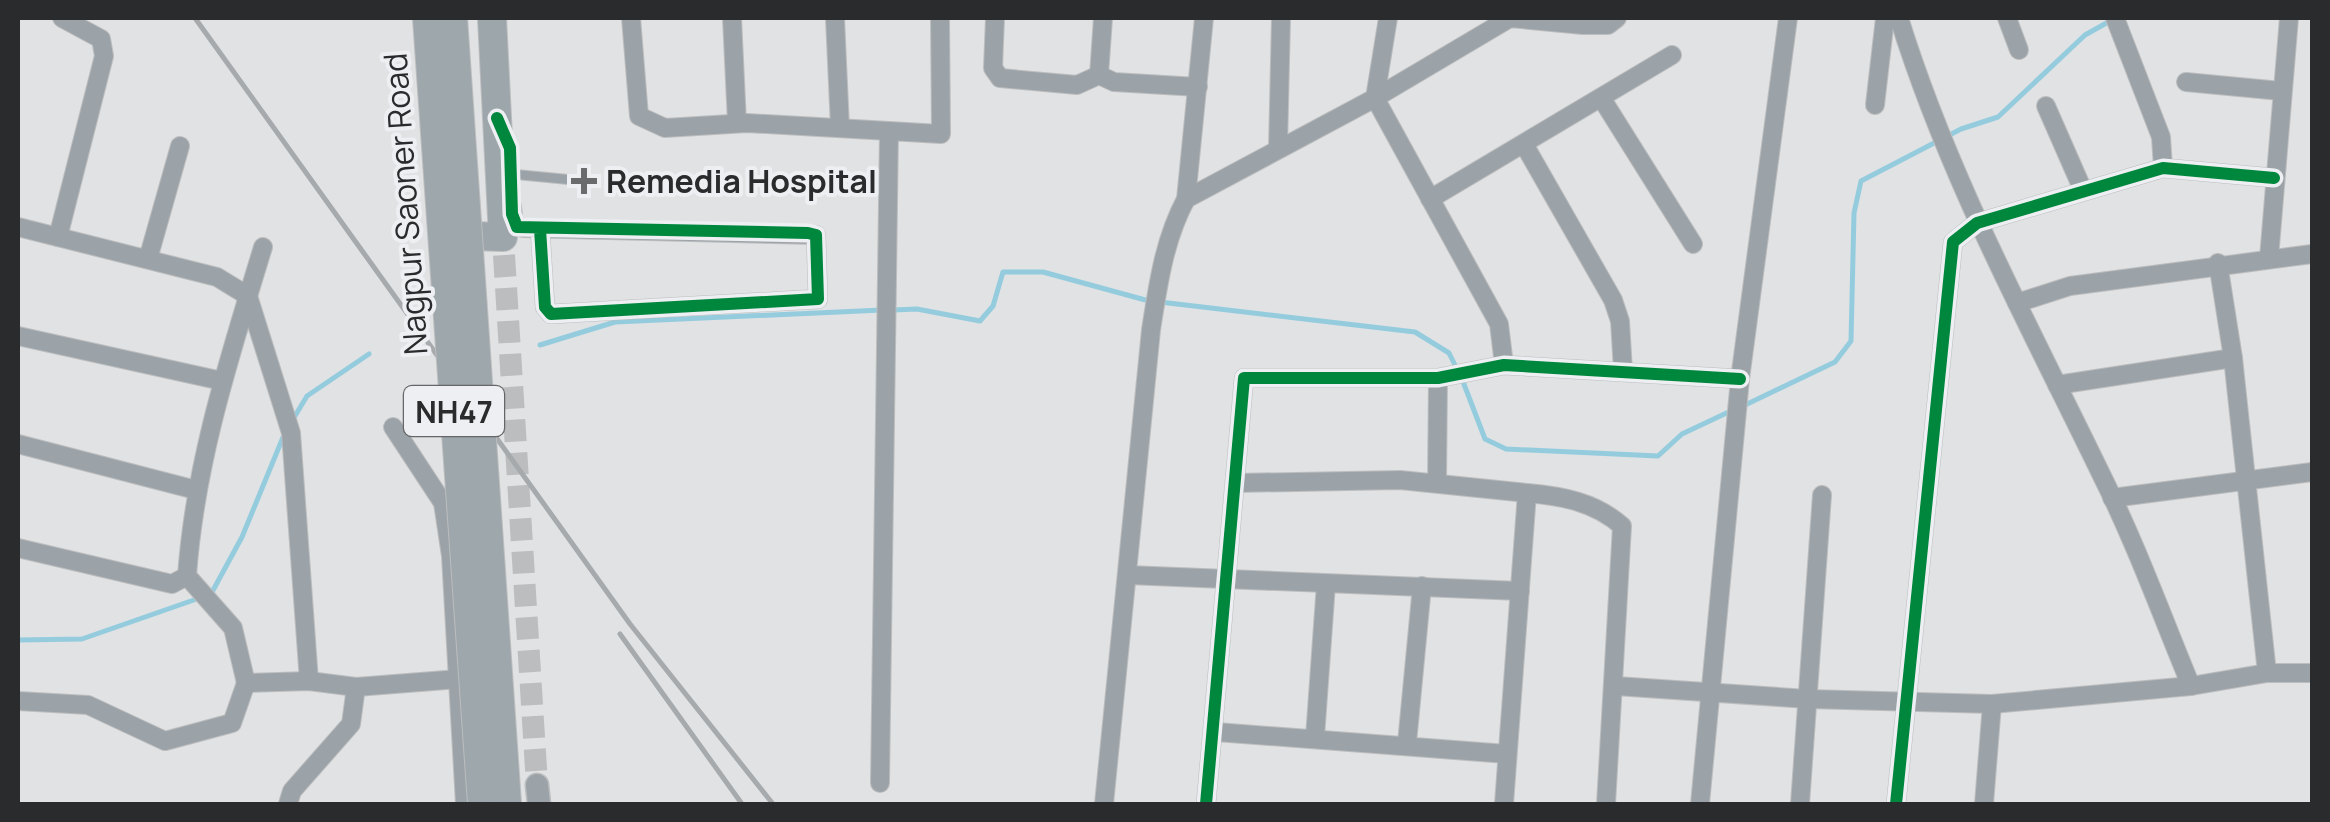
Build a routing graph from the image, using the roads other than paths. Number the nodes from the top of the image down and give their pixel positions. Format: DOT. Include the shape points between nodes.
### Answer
graph roads {
  1 [pos="62,18"];
  2 [pos="413,18"];
  3 [pos="428,18"];
  4 [pos="452,18"];
  5 [pos="492,18"];
  6 [pos="631,18"];
  7 [pos="732,18"];
  8 [pos="835,18"];
  9 [pos="940,18"];
  10 [pos="995,18"];
  11 [pos="1103,18"];
  12 [pos="1204,18"];
  13 [pos="1281,18"];
  14 [pos="1388,18"];
  15 [pos="1500,18"];
  16 [pos="1510,18"];
  17 [pos="1617,18"];
  18 [pos="1788,18"];
  19 [pos="1884,18"];
  20 [pos="1899,18"];
  21 [pos="2007,18"];
  22 [pos="2115,18"];
  23 [pos="2289,18"];
  24 [pos="2019,50"];
  25 [pos="1672,55"];
  26 [pos="1099,76"];
  27 [pos="2186,82"];
  28 [pos="1198,87"];
  29 [pos="2281,91"];
  30 [pos="1375,98"];
  31 [pos="1602,99"];
  32 [pos="1875,105"];
  33 [pos="2046,106"];
  34 [pos="497,118"];
  35 [pos="738,124"];
  36 [pos="840,128"];
  37 [pos="889,131"];
  38 [pos="180,146"];
  39 [pos="1525,146"];
  40 [pos="1278,148"];
  41 [pos="2163,168"];
  42 [pos="512,174"];
  43 [pos="2274,178"];
  44 [pos="584,180"];
  45 [pos="2082,188"];
  46 [pos="1186,198"];
  47 [pos="1430,200"];
  48 [pos="1977,223"];
  49 [pos="18,227"];
  50 [pos="540,229"];
  51 [pos="58,237"];
  52 [pos="1692,244"];
  53 [pos="262,247"];
  54 [pos="2312,254"];
  55 [pos="2269,258"];
  56 [pos="148,260"];
  57 [pos="2218,264"];
  58 [pos="248,296"];
  59 [pos="2017,303"];
  60 [pos="18,336"];
  61 [pos="2233,358"];
  62 [pos="1504,365"];
  63 [pos="1624,371"];
  64 [pos="1438,378"];
  65 [pos="1740,379"];
  66 [pos="222,381"];
  67 [pos="2057,385"];
  68 [pos="393,427"];
  69 [pos="18,444"];
  70 [pos="2312,472"];
  71 [pos="2248,480"];
  72 [pos="1236,483"];
  73 [pos="1437,483"];
  74 [pos="196,490"];
  75 [pos="1528,493"];
  76 [pos="1822,495"];
  77 [pos="2112,498"];
  78 [pos="18,548"];
  79 [pos="188,576"];
  80 [pos="1128,576"];
  81 [pos="1228,581"];
  82 [pos="1326,584"];
  83 [pos="1422,586"];
  84 [pos="1520,591"];
  85 [pos="2312,672"];
  86 [pos="2267,673"];
  87 [pos="458,679"];
  88 [pos="309,680"];
  89 [pos="246,683"];
  90 [pos="1616,686"];
  91 [pos="2191,686"];
  92 [pos="356,687"];
  93 [pos="1711,692"];
  94 [pos="1808,700"];
  95 [pos="1905,700"];
  96 [pos="18,702"];
  97 [pos="1992,704"];
  98 [pos="1216,732"];
  99 [pos="1315,737"];
  100 [pos="1407,744"];
  101 [pos="1507,754"];
  102 [pos="880,783"];
  103 [pos="288,804"];
  104 [pos="465,804"];
  105 [pos="483,804"];
  106 [pos="506,804"];
  107 [pos="1104,804"];
  108 [pos="1206,804"];
  109 [pos="1504,804"];
  110 [pos="1606,804"];
  111 [pos="1700,804"];
  112 [pos="1800,804"];
  113 [pos="1896,804"];
  114 [pos="1984,804"];
  1 -- 51 [label="street" via="101,39 104,56"];
  2 -- 34 [label="main road" via="429,227 435,235 503,246"];
  3 -- 105 [label="highway, Nagpur Saoner Road / NH47, bridge"];
  4 -- 106 [label="highway, Nagpur Saoner Road / NH47, bridge"];
  5 -- 34 [label="main road"];
  6 -- 35 [label="street" via="639,116 665,128"];
  7 -- 35 [label="street"];
  8 -- 36 [label="street"];
  9 -- 37 [label="street" via="941,134"];
  10 -- 26 [label="street" via="993,68 1000,78 1077,85"];
  11 -- 26 [label="street"];
  12 -- 28 [label="street"];
  13 -- 40 [label="street"];
  14 -- 30 [label="street"];
  15 -- 16 [label="street"];
  16 -- 17 [label="street" via="1583,26"];
  16 -- 30 [label="street"];
  18 -- 65 [label="street"];
  19 -- 32 [label="street"];
  20 -- 48 [label="street" via="1927,108"];
  21 -- 24 [label="street"];
  22 -- 41 [label="street" via="2161,136"];
  23 -- 29 [label="street"];
  25 -- 31 [label="street"];
  26 -- 28 [label="street"];
  27 -- 29 [label="street"];
  28 -- 46 [label="street"];
  29 -- 43 [label="street"];
  30 -- 40 [label="street"];
  30 -- 47 [label="street"];
  31 -- 39 [label="street"];
  31 -- 52 [label="street"];
  33 -- 45 [label="street"];
  34 -- 42 [label="street"];
  35 -- 36 [label="street"];
  36 -- 37 [label="street"];
  37 -- 102 [label="street"];
  38 -- 56 [label="street"];
  39 -- 47 [label="street"];
  39 -- 63 [label="street" via="1613,300"];
  40 -- 46 [label="street"];
  41 -- 43 [label="street"];
  41 -- 45 [label="street"];
  42 -- 44 [label="lane"];
  42 -- 50 [label="street" via="514,224"];
  43 -- 55 [label="street"];
  45 -- 48 [label="street"];
  46 -- 80 [label="street" via="1160,271"];
  47 -- 62 [label="street" via="1499,324"];
  48 -- 59 [label="street"];
  48 -- 95 [label="street" via="1954,242"];
  49 -- 51 [label="street"];
  50 -- 50 [label="street" via="816,235 818,299 551,314"];
  51 -- 56 [label="street"];
  53 -- 58 [label="street"];
  54 -- 55 [label="street"];
  55 -- 57 [label="street"];
  56 -- 58 [label="street" via="217,277"];
  57 -- 59 [label="street" via="2070,286"];
  57 -- 61 [label="street"];
  58 -- 66 [label="street"];
  58 -- 88 [label="street" via="289,424"];
  59 -- 67 [label="street"];
  60 -- 66 [label="street"];
  61 -- 67 [label="street"];
  61 -- 71 [label="street"];
  62 -- 63 [label="street"];
  62 -- 64 [label="street"];
  63 -- 65 [label="street"];
  64 -- 72 [label="street" via="1244,378"];
  64 -- 73 [label="street"];
  65 -- 93 [label="street"];
  66 -- 74 [label="street"];
  67 -- 77 [label="street"];
  68 -- 87 [label="street" via="443,503"];
  69 -- 74 [label="street"];
  70 -- 71 [label="street"];
  71 -- 77 [label="street"];
  71 -- 86 [label="street"];
  72 -- 73 [label="street"];
  72 -- 81 [label="street"];
  73 -- 75 [label="street"];
  74 -- 79 [label="street"];
  75 -- 84 [label="street"];
  75 -- 90 [label="street" via="1566,496 1622,526"];
  76 -- 94 [label="street"];
  77 -- 91 [label="street"];
  78 -- 79 [label="street" via="172,584"];
  79 -- 89 [label="street" via="232,628"];
  80 -- 81 [label="street"];
  80 -- 107 [label="street"];
  81 -- 82 [label="street"];
  81 -- 98 [label="street"];
  82 -- 83 [label="street"];
  82 -- 99 [label="street"];
  83 -- 84 [label="street"];
  83 -- 100 [label="street"];
  84 -- 101 [label="street"];
  85 -- 86 [label="street"];
  86 -- 91 [label="street"];
  87 -- 92 [label="street"];
  87 -- 104 [label="street"];
  88 -- 89 [label="street"];
  88 -- 92 [label="street"];
  89 -- 96 [label="street" via="232,723 165,741 88,705"];
  90 -- 93 [label="street"];
  90 -- 110 [label="street"];
  91 -- 97 [label="street"];
  92 -- 103 [label="street" via="351,724"];
  93 -- 94 [label="street"];
  93 -- 111 [label="street"];
  94 -- 95 [label="street"];
  94 -- 112 [label="street"];
  95 -- 97 [label="street"];
  95 -- 113 [label="street"];
  97 -- 114 [label="street"];
  98 -- 99 [label="street"];
  98 -- 108 [label="street"];
  99 -- 100 [label="street"];
  100 -- 101 [label="street"];
  101 -- 109 [label="street"];
}
